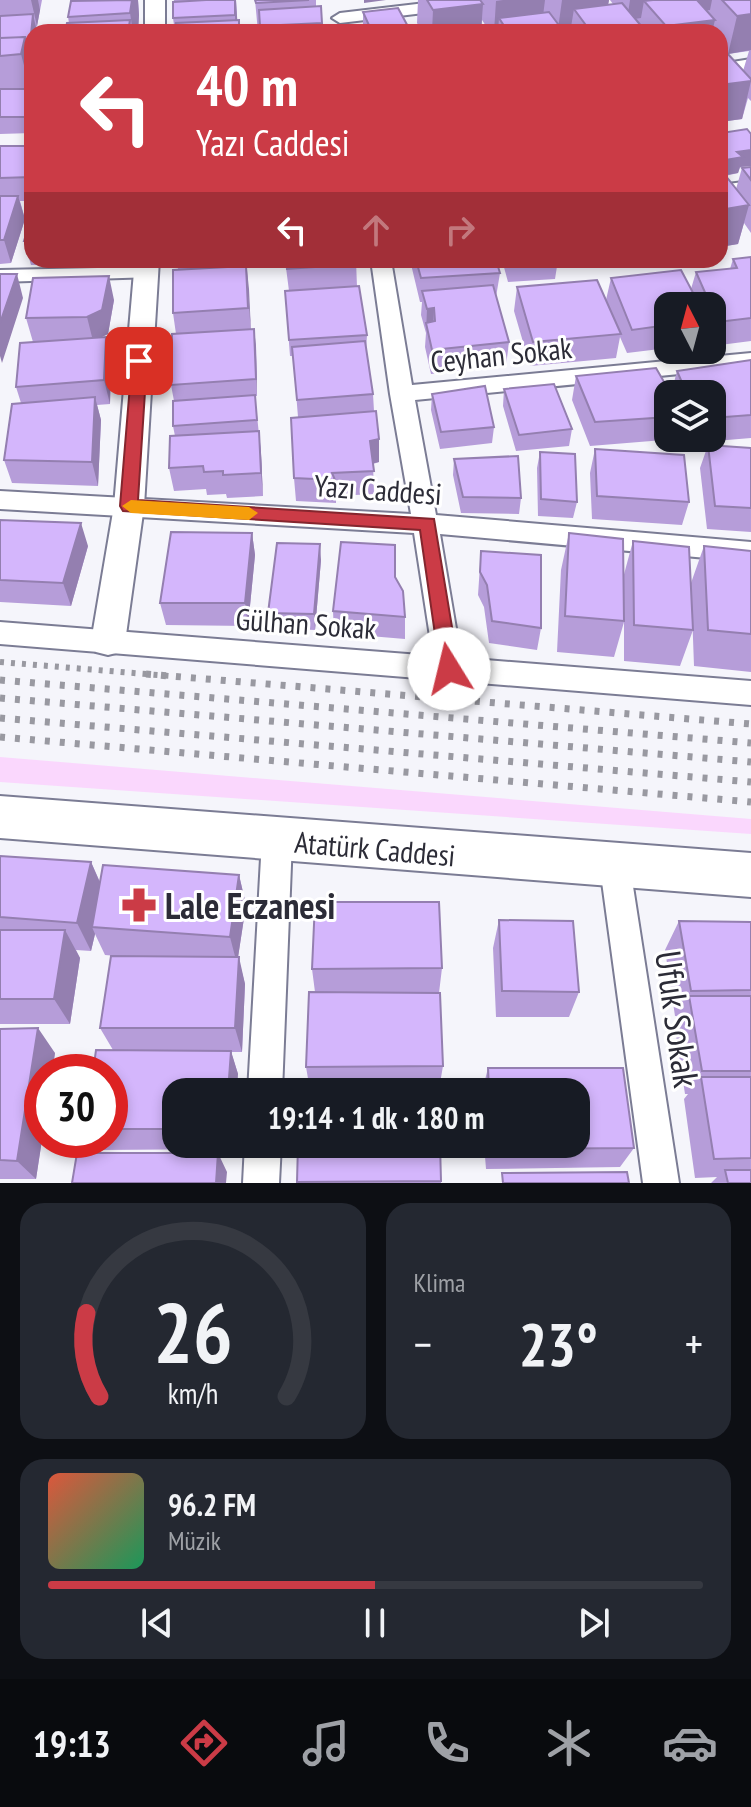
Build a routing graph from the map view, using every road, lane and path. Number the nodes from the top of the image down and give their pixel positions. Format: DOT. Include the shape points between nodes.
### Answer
graph roads {
  1 [pos="155,0"];
  2 [pos="337,0"];
  3 [pos="491,0"];
  4 [pos="155,24"];
  5 [pos="341,24"];
  6 [pos="347,24"];
  7 [pos="751,65"];
  8 [pos="728,69"];
  9 [pos="751,187"];
  10 [pos="728,190"];
  11 [pos="130,268"];
  12 [pos="146,268"];
  13 [pos="382,268"];
  14 [pos="0,276"];
  15 [pos="751,360"];
  16 [pos="401,394"];
  17 [pos="0,500"];
  18 [pos="129,506"];
  19 [pos="428,524"];
  20 [pos="751,552"];
  21 [pos="0,633"];
  22 [pos="108,642"];
  23 [pos="449,669"];
  24 [pos="751,693"];
  25 [pos="0,817"];
  26 [pos="277,840"];
  27 [pos="615,867"];
  28 [pos="751,875"];
  29 [pos="266,1078"];
  30 [pos="262,1158"];
  31 [pos="261,1183"];
  32 [pos="661,1183"];
  1 -- 4 [label="street"];
  2 -- 5 [label="street"];
  3 -- 6 [label="street"];
  7 -- 8 [label="street"];
  9 -- 10 [label="street"];
  11 -- 14 [label="street"];
  12 -- 18 [label="street"];
  13 -- 16 [label="street"];
  15 -- 16 [label="street, Ceyhan Sokak"];
  16 -- 19 [label="street"];
  17 -- 18 [label="street, Yazı Caddesi"];
  18 -- 19 [label="street, Yazı Caddesi"];
  18 -- 22 [label="street"];
  19 -- 20 [label="street, Yazı Caddesi"];
  19 -- 23 [label="street"];
  21 -- 22 [label="street, Gülhan Sokak"];
  22 -- 23 [label="street, Gülhan Sokak"];
  23 -- 24 [label="street, Gülhan Sokak"];
  25 -- 26 [label="main road, Atatürk Caddesi"];
  26 -- 27 [label="main road, Atatürk Caddesi"];
  26 -- 29 [label="street"];
  27 -- 28 [label="main road, Atatürk Caddesi"];
  27 -- 32 [label="street, Ufuk Sokak"];
  30 -- 31 [label="street"];
}
